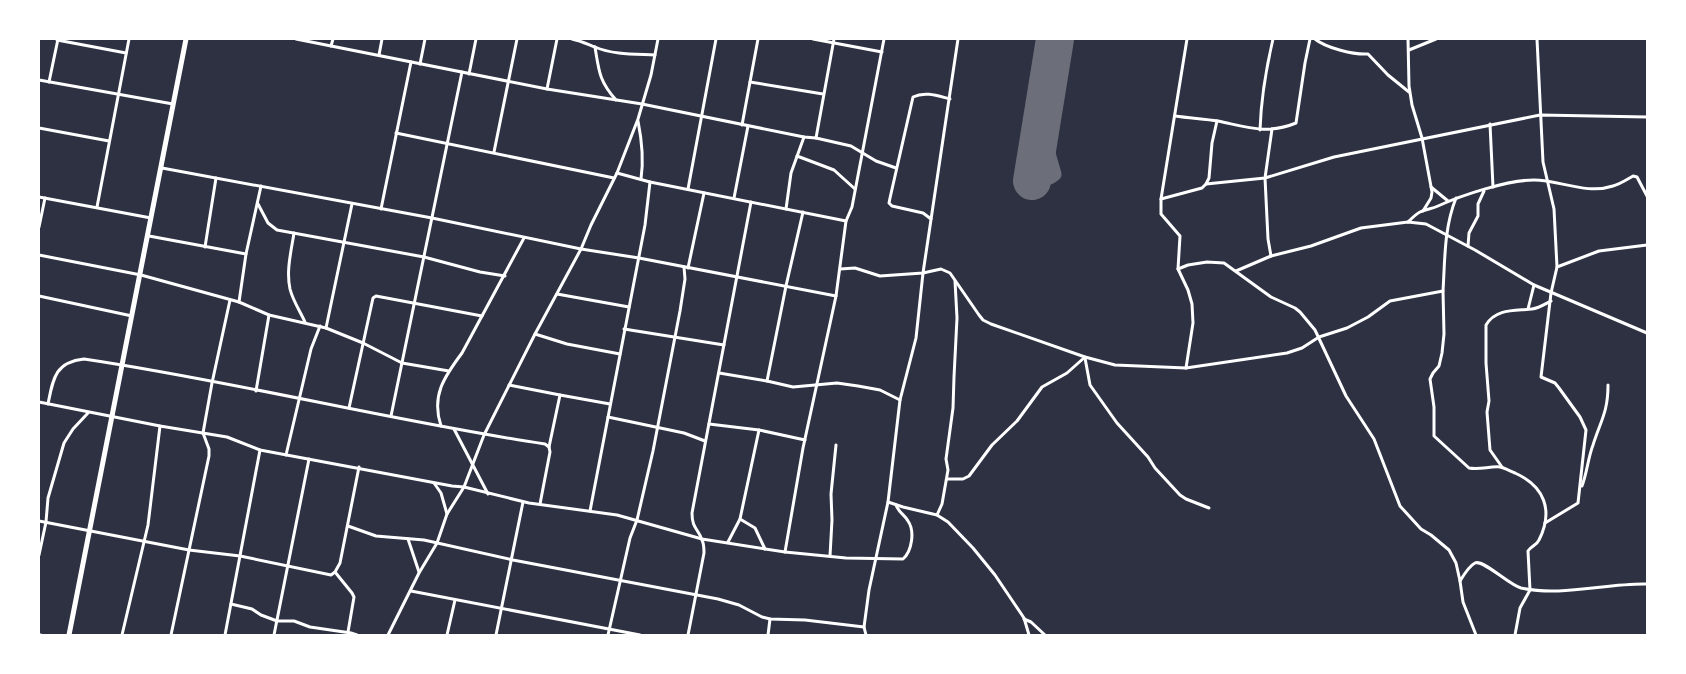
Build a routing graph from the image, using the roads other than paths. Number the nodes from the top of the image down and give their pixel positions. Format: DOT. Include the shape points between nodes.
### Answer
graph roads {
  1 [pos="58,39"];
  2 [pos="129,39"];
  3 [pos="186,39"];
  4 [pos="296,39"];
  5 [pos="333,39"];
  6 [pos="382,39"];
  7 [pos="425,39"];
  8 [pos="476,39"];
  9 [pos="517,39"];
  10 [pos="557,39"];
  11 [pos="572,39"];
  12 [pos="658,39"];
  13 [pos="716,39"];
  14 [pos="758,39"];
  15 [pos="813,39"];
  16 [pos="884,39"];
  17 [pos="958,39"];
  18 [pos="1186,39"];
  19 [pos="1273,39"];
  20 [pos="1310,39"];
  21 [pos="1315,39"];
  22 [pos="1408,39"];
  23 [pos="1436,39"];
  24 [pos="1537,39"];
  25 [pos="834,41"];
  26 [pos="331,46"];
  27 [pos="595,47"];
  28 [pos="1408,50"];
  29 [pos="126,52"];
  30 [pos="882,52"];
  31 [pos="379,55"];
  32 [pos="655,55"];
  33 [pos="411,62"];
  34 [pos="420,64"];
  35 [pos="462,72"];
  36 [pos="469,74"];
  37 [pos="39,80"];
  38 [pos="49,82"];
  39 [pos="509,82"];
  40 [pos="750,82"];
  41 [pos="548,90"];
  42 [pos="1410,92"];
  43 [pos="118,94"];
  44 [pos="823,94"];
  45 [pos="950,98"];
  46 [pos="616,100"];
  47 [pos="174,104"];
  48 [pos="642,104"];
  49 [pos="1540,115"];
  50 [pos="701,116"];
  51 [pos="1175,116"];
  52 [pos="1647,117"];
  53 [pos="638,119"];
  54 [pos="1217,121"];
  55 [pos="1490,124"];
  56 [pos="742,125"];
  57 [pos="748,126"];
  58 [pos="39,128"];
  59 [pos="1272,129"];
  60 [pos="1260,130"];
  61 [pos="396,133"];
  62 [pos="804,137"];
  63 [pos="816,138"];
  64 [pos="1422,138"];
  65 [pos="109,142"];
  66 [pos="447,143"];
  67 [pos="494,152"];
  68 [pos="862,154"];
  69 [pos="797,156"];
  70 [pos="162,168"];
  71 [pos="896,168"];
  72 [pos="617,173"];
  73 [pos="216,178"];
  74 [pos="614,178"];
  75 [pos="1265,178"];
  76 [pos="641,179"];
  77 [pos="1546,180"];
  78 [pos="650,182"];
  79 [pos="1206,184"];
  80 [pos="261,186"];
  81 [pos="1430,186"];
  82 [pos="1493,187"];
  83 [pos="688,189"];
  84 [pos="855,189"];
  85 [pos="1484,190"];
  86 [pos="704,192"];
  87 [pos="39,196"];
  88 [pos="1647,196"];
  89 [pos="45,198"];
  90 [pos="734,198"];
  91 [pos="1456,198"];
  92 [pos="1161,199"];
  93 [pos="1448,201"];
  94 [pos="751,202"];
  95 [pos="258,204"];
  96 [pos="352,204"];
  97 [pos="97,207"];
  98 [pos="786,208"];
  99 [pos="381,209"];
  100 [pos="1423,210"];
  101 [pos="803,212"];
  102 [pos="152,218"];
  103 [pos="432,218"];
  104 [pos="931,219"];
  105 [pos="846,221"];
  106 [pos="1408,222"];
  107 [pos="39,227"];
  108 [pos="294,233"];
  109 [pos="1447,234"];
  110 [pos="149,236"];
  111 [pos="524,238"];
  112 [pos="344,243"];
  113 [pos="1647,245"];
  114 [pos="1468,246"];
  115 [pos="205,247"];
  116 [pos="581,249"];
  117 [pos="246,254"];
  118 [pos="39,255"];
  119 [pos="1271,256"];
  120 [pos="424,257"];
  121 [pos="639,258"];
  122 [pos="1557,266"];
  123 [pos="686,267"];
  124 [pos="840,269"];
  125 [pos="1178,270"];
  126 [pos="1236,272"];
  127 [pos="923,273"];
  128 [pos="141,275"];
  129 [pos="505,276"];
  130 [pos="737,276"];
  131 [pos="956,281"];
  132 [pos="1534,285"];
  133 [pos="786,286"];
  134 [pos="1443,291"];
  135 [pos="1551,293"];
  136 [pos="557,294"];
  137 [pos="39,296"];
  138 [pos="836,296"];
  139 [pos="230,300"];
  140 [pos="1551,301"];
  141 [pos="239,302"];
  142 [pos="414,303"];
  143 [pos="629,306"];
  144 [pos="1528,309"];
  145 [pos="269,315"];
  146 [pos="133,316"];
  147 [pos="482,316"];
  148 [pos="305,323"];
  149 [pos="320,326"];
  150 [pos="326,328"];
  151 [pos="624,329"];
  152 [pos="1647,333"];
  153 [pos="535,334"];
  154 [pos="675,337"];
  155 [pos="1319,337"];
  156 [pos="363,343"];
  157 [pos="724,345"];
  158 [pos="620,354"];
  159 [pos="1085,357"];
  160 [pos="402,363"];
  161 [pos="123,365"];
  162 [pos="1186,368"];
  163 [pos="449,371"];
  164 [pos="719,373"];
  165 [pos="768,381"];
  166 [pos="212,383"];
  167 [pos="509,385"];
  168 [pos="817,385"];
  169 [pos="1608,385"];
  170 [pos="256,390"];
  171 [pos="560,395"];
  172 [pos="300,399"];
  173 [pos="900,400"];
  174 [pos="39,402"];
  175 [pos="48,404"];
  176 [pos="610,404"];
  177 [pos="350,408"];
  178 [pos="88,413"];
  179 [pos="391,416"];
  180 [pos="113,417"];
  181 [pos="608,417"];
  182 [pos="709,424"];
  183 [pos="160,426"];
  184 [pos="441,426"];
  185 [pos="657,427"];
  186 [pos="454,428"];
  187 [pos="759,430"];
  188 [pos="204,433"];
  189 [pos="484,435"];
  190 [pos="706,440"];
  191 [pos="805,440"];
  192 [pos="836,445"];
  193 [pos="549,447"];
  194 [pos="260,450"];
  195 [pos="286,455"];
  196 [pos="309,459"];
  197 [pos="472,464"];
  198 [pos="359,467"];
  199 [pos="1502,468"];
  200 [pos="946,480"];
  201 [pos="434,482"];
  202 [pos="464,487"];
  203 [pos="1580,492"];
  204 [pos="489,494"];
  205 [pos="523,502"];
  206 [pos="888,502"];
  207 [pos="540,504"];
  208 [pos="896,505"];
  209 [pos="1208,508"];
  210 [pos="590,511"];
  211 [pos="447,514"];
  212 [pos="937,515"];
  213 [pos="740,519"];
  214 [pos="636,520"];
  215 [pos="39,521"];
  216 [pos="46,522"];
  217 [pos="1544,523"];
  218 [pos="348,526"];
  219 [pos="90,530"];
  220 [pos="408,539"];
  221 [pos="702,539"];
  222 [pos="145,540"];
  223 [pos="728,542"];
  224 [pos="437,543"];
  225 [pos="765,549"];
  226 [pos="188,550"];
  227 [pos="785,552"];
  228 [pos="39,555"];
  229 [pos="240,556"];
  230 [pos="830,556"];
  231 [pos="875,558"];
  232 [pos="513,560"];
  233 [pos="288,566"];
  234 [pos="335,572"];
  235 [pos="419,573"];
  236 [pos="620,581"];
  237 [pos="1460,581"];
  238 [pos="1647,584"];
  239 [pos="1530,590"];
  240 [pos="411,591"];
  241 [pos="696,594"];
  242 [pos="455,600"];
  243 [pos="231,604"];
  244 [pos="501,607"];
  245 [pos="1024,618"];
  246 [pos="770,619"];
  247 [pos="277,621"];
  248 [pos="864,627"];
  249 [pos="609,629"];
  250 [pos="348,632"];
  251 [pos="69,635"];
  252 [pos="122,635"];
  253 [pos="171,635"];
  254 [pos="225,635"];
  255 [pos="274,635"];
  256 [pos="356,635"];
  257 [pos="388,635"];
  258 [pos="447,635"];
  259 [pos="496,635"];
  260 [pos="608,635"];
  261 [pos="640,635"];
  262 [pos="688,635"];
  263 [pos="768,635"];
  264 [pos="866,635"];
  265 [pos="1029,635"];
  266 [pos="1045,635"];
  267 [pos="1476,635"];
  268 [pos="1515,635"];
  1 -- 29 [label="street"];
  1 -- 38 [label="street"];
  2 -- 29 [label="street"];
  3 -- 47 [label="main road"];
  4 -- 26 [label="street"];
  5 -- 26 [label="street"];
  6 -- 31 [label="street"];
  7 -- 34 [label="street"];
  8 -- 36 [label="street"];
  9 -- 39 [label="street"];
  10 -- 41 [label="street"];
  11 -- 27 [label="street"];
  12 -- 32 [label="street"];
  13 -- 50 [label="street"];
  14 -- 40 [label="street"];
  15 -- 25 [label="street"];
  16 -- 30 [label="street"];
  17 -- 45 [label="street"];
  18 -- 51 [label="street"];
  19 -- 60 [label="street"];
  20 -- 59 [label="street" via="1296,123"];
  21 -- 42 [label="street" via="1320,44 1350,53 1368,54"];
  22 -- 28 [label="street"];
  23 -- 28 [label="street"];
  24 -- 49 [label="street"];
  25 -- 30 [label="street"];
  25 -- 44 [label="street"];
  26 -- 31 [label="street"];
  27 -- 32 [label="street" via="617,53"];
  27 -- 46 [label="street" via="602,81"];
  28 -- 42 [label="street"];
  29 -- 43 [label="street"];
  30 -- 68 [label="street"];
  31 -- 33 [label="street"];
  32 -- 48 [label="street"];
  33 -- 34 [label="street"];
  33 -- 61 [label="street"];
  34 -- 35 [label="street"];
  35 -- 36 [label="street"];
  35 -- 66 [label="street"];
  36 -- 39 [label="street"];
  37 -- 38 [label="street"];
  38 -- 43 [label="street"];
  39 -- 41 [label="street"];
  39 -- 67 [label="street"];
  40 -- 44 [label="street"];
  40 -- 56 [label="street"];
  41 -- 46 [label="street"];
  42 -- 64 [label="street"];
  43 -- 47 [label="street"];
  43 -- 65 [label="street"];
  44 -- 63 [label="street"];
  45 -- 71 [label="street" via="927,94 913,97"];
  45 -- 104 [label="street"];
  46 -- 48 [label="street"];
  47 -- 70 [label="main road"];
  48 -- 50 [label="street"];
  48 -- 53 [label="street"];
  49 -- 52 [label="street"];
  49 -- 55 [label="street"];
  49 -- 77 [label="street"];
  50 -- 56 [label="street"];
  50 -- 83 [label="street"];
  51 -- 54 [label="street"];
  51 -- 92 [label="street"];
  53 -- 72 [label="street"];
  53 -- 76 [label="street" via="643,161"];
  54 -- 60 [label="street"];
  54 -- 79 [label="street"];
  55 -- 64 [label="street"];
  55 -- 82 [label="street"];
  56 -- 57 [label="street"];
  57 -- 62 [label="street"];
  57 -- 90 [label="street"];
  58 -- 65 [label="street"];
  59 -- 60 [label="street"];
  59 -- 75 [label="street"];
  61 -- 66 [label="street"];
  61 -- 99 [label="street"];
  62 -- 63 [label="street"];
  62 -- 69 [label="street"];
  63 -- 68 [label="street" via="851,146"];
  64 -- 75 [label="street" via="1334,157"];
  64 -- 81 [label="street"];
  65 -- 97 [label="street"];
  66 -- 67 [label="street"];
  66 -- 103 [label="street"];
  67 -- 74 [label="street"];
  68 -- 71 [label="street"];
  68 -- 84 [label="street"];
  69 -- 84 [label="street" via="834,170"];
  69 -- 98 [label="street" via="789,178"];
  70 -- 73 [label="street"];
  70 -- 102 [label="main road"];
  71 -- 104 [label="street" via="890,204 923,213"];
  72 -- 74 [label="street"];
  72 -- 76 [label="street"];
  73 -- 80 [label="street"];
  73 -- 115 [label="street"];
  74 -- 116 [label="street"];
  75 -- 79 [label="street"];
  75 -- 119 [label="street"];
  76 -- 78 [label="street"];
  77 -- 82 [label="street"];
  77 -- 88 [label="street" via="1599,189 1612,187 1633,176 1637,177"];
  77 -- 122 [label="street" via="1554,209"];
  78 -- 83 [label="street"];
  78 -- 121 [label="street"];
  79 -- 92 [label="street" via="1202,188"];
  80 -- 95 [label="street"];
  80 -- 96 [label="street"];
  81 -- 93 [label="street"];
  81 -- 100 [label="street" via="1431,198"];
  82 -- 85 [label="street"];
  83 -- 86 [label="street"];
  84 -- 105 [label="street"];
  85 -- 91 [label="street"];
  85 -- 114 [label="street" via="1478,204 1478,216 1469,233"];
  86 -- 90 [label="street"];
  86 -- 123 [label="street"];
  87 -- 89 [label="street"];
  89 -- 97 [label="street"];
  89 -- 107 [label="street"];
  90 -- 94 [label="street"];
  91 -- 93 [label="street"];
  91 -- 109 [label="street"];
  92 -- 125 [label="street" via="1161,214 1180,236"];
  93 -- 100 [label="street"];
  94 -- 98 [label="street"];
  94 -- 130 [label="street"];
  95 -- 108 [label="street" via="268,223 277,230"];
  95 -- 117 [label="street"];
  96 -- 99 [label="street"];
  96 -- 112 [label="street"];
  97 -- 102 [label="street"];
  98 -- 101 [label="street"];
  99 -- 103 [label="street"];
  100 -- 106 [label="street"];
  101 -- 105 [label="street"];
  101 -- 133 [label="street"];
  102 -- 110 [label="main road"];
  103 -- 111 [label="street"];
  103 -- 120 [label="street"];
  104 -- 127 [label="street"];
  105 -- 124 [label="street"];
  106 -- 109 [label="street" via="1429,225"];
  106 -- 119 [label="street" via="1361,228"];
  108 -- 112 [label="street"];
  108 -- 148 [label="street" via="289,281"];
  109 -- 114 [label="street"];
  109 -- 134 [label="street"];
  110 -- 115 [label="street"];
  110 -- 128 [label="main road"];
  111 -- 116 [label="street"];
  111 -- 129 [label="street"];
  112 -- 120 [label="street"];
  112 -- 150 [label="street"];
  113 -- 122 [label="street" via="1599,251"];
  114 -- 132 [label="street"];
  115 -- 117 [label="street"];
  116 -- 121 [label="street"];
  116 -- 136 [label="street"];
  117 -- 141 [label="street"];
  118 -- 128 [label="street"];
  119 -- 126 [label="street"];
  120 -- 129 [label="street"];
  120 -- 142 [label="street"];
  121 -- 123 [label="street"];
  121 -- 143 [label="street"];
  122 -- 135 [label="street"];
  123 -- 130 [label="street"];
  123 -- 154 [label="street"];
  124 -- 127 [label="street" via="854,268 880,276"];
  124 -- 138 [label="street"];
  125 -- 126 [label="street" via="1188,265 1216,262 1224,263"];
  125 -- 162 [label="street" via="1192,304 1193,323"];
  126 -- 155 [label="street" via="1271,296 1296,308"];
  127 -- 131 [label="street" via="941,268"];
  127 -- 173 [label="street" via="916,338"];
  128 -- 139 [label="street"];
  128 -- 146 [label="main road"];
  129 -- 147 [label="street"];
  130 -- 133 [label="street"];
  130 -- 157 [label="street"];
  131 -- 159 [label="street" via="983,320"];
  131 -- 200 [label="street" via="957,318"];
  132 -- 135 [label="street"];
  132 -- 144 [label="street"];
  133 -- 138 [label="street"];
  133 -- 165 [label="street"];
  134 -- 155 [label="street" via="1390,301 1347,328"];
  134 -- 199 [label="street" via="1442,353 1439,366 1430,379 1434,436 1470,468"];
  135 -- 140 [label="street"];
  135 -- 152 [label="street"];
  136 -- 143 [label="street"];
  136 -- 153 [label="street"];
  137 -- 146 [label="street"];
  138 -- 168 [label="street"];
  139 -- 141 [label="street"];
  139 -- 166 [label="street"];
  140 -- 144 [label="street"];
  140 -- 203 [label="street" via="1541,376 1555,383 1586,430"];
  141 -- 145 [label="street"];
  142 -- 147 [label="street"];
  142 -- 156 [label="street" via="373,298"];
  142 -- 160 [label="street"];
  143 -- 151 [label="street"];
  144 -- 199 [label="street" via="1502,311 1486,325 1490,450"];
  145 -- 148 [label="street"];
  145 -- 170 [label="street"];
  146 -- 161 [label="main road"];
  147 -- 163 [label="street"];
  148 -- 149 [label="street"];
  149 -- 150 [label="street"];
  149 -- 172 [label="street" via="311,349"];
  150 -- 156 [label="street"];
  151 -- 154 [label="street"];
  151 -- 158 [label="street"];
  153 -- 158 [label="street" via="566,344"];
  153 -- 167 [label="street"];
  154 -- 157 [label="street"];
  154 -- 185 [label="street"];
  155 -- 162 [label="street" via="1287,353"];
  155 -- 237 [label="street" via="1346,396 1374,439 1400,506 1452,555"];
  156 -- 160 [label="street"];
  156 -- 177 [label="street"];
  157 -- 164 [label="street"];
  158 -- 176 [label="street"];
  159 -- 162 [label="street" via="1115,365"];
  159 -- 200 [label="street" via="1067,374 1042,387 969,476"];
  159 -- 209 [label="street" via="1090,384 1117,423 1180,494"];
  160 -- 163 [label="street"];
  160 -- 179 [label="street"];
  161 -- 166 [label="street"];
  161 -- 175 [label="street" via="74,360 54,376"];
  161 -- 180 [label="main road"];
  163 -- 184 [label="street" via="438,398 437,413"];
  164 -- 165 [label="street"];
  164 -- 182 [label="street"];
  165 -- 168 [label="street" via="793,387"];
  166 -- 170 [label="street"];
  166 -- 188 [label="street"];
  167 -- 171 [label="street"];
  167 -- 189 [label="street"];
  168 -- 173 [label="street" via="837,384 880,390"];
  168 -- 191 [label="street"];
  169 -- 203 [label="street" via="1604,418 1592,446"];
  170 -- 172 [label="street"];
  171 -- 176 [label="street"];
  171 -- 193 [label="street"];
  172 -- 177 [label="street"];
  172 -- 195 [label="street"];
  173 -- 206 [label="street"];
  174 -- 175 [label="street"];
  175 -- 178 [label="street"];
  176 -- 181 [label="street"];
  177 -- 179 [label="street"];
  178 -- 180 [label="street"];
  178 -- 216 [label="street" via="64,443 48,498"];
  179 -- 184 [label="street"];
  180 -- 183 [label="street"];
  180 -- 219 [label="main road"];
  181 -- 185 [label="street"];
  181 -- 210 [label="street"];
  182 -- 187 [label="street"];
  182 -- 190 [label="street"];
  183 -- 188 [label="street"];
  183 -- 222 [label="street"];
  184 -- 186 [label="street"];
  185 -- 190 [label="street"];
  185 -- 214 [label="street"];
  186 -- 189 [label="street"];
  186 -- 197 [label="street"];
  187 -- 191 [label="street"];
  187 -- 213 [label="street"];
  188 -- 194 [label="street" via="227,437"];
  188 -- 226 [label="street" via="209,456"];
  189 -- 193 [label="street"];
  189 -- 197 [label="street"];
  190 -- 221 [label="street" via="692,513 695,529"];
  191 -- 227 [label="street"];
  192 -- 230 [label="street"];
  193 -- 207 [label="street"];
  194 -- 195 [label="street"];
  194 -- 229 [label="street"];
  195 -- 196 [label="street"];
  196 -- 198 [label="street"];
  196 -- 233 [label="street"];
  197 -- 202 [label="street"];
  197 -- 204 [label="street"];
  198 -- 201 [label="street"];
  198 -- 218 [label="street"];
  199 -- 217 [label="street" via="1522,476 1539,490 1545,504"];
  200 -- 212 [label="street"];
  201 -- 202 [label="street"];
  201 -- 211 [label="street"];
  202 -- 204 [label="street"];
  202 -- 211 [label="street"];
  203 -- 217 [label="street" via="1577,504"];
  204 -- 205 [label="street"];
  205 -- 207 [label="street"];
  205 -- 232 [label="street"];
  206 -- 208 [label="street"];
  206 -- 231 [label="street"];
  207 -- 210 [label="street"];
  208 -- 212 [label="street"];
  208 -- 231 [label="street" via="909,522 910,546 902,559"];
  210 -- 214 [label="street"];
  211 -- 224 [label="street"];
  212 -- 245 [label="street" via="973,548"];
  213 -- 223 [label="street"];
  213 -- 225 [label="street" via="755,528"];
  214 -- 221 [label="street"];
  214 -- 236 [label="street"];
  215 -- 216 [label="street"];
  216 -- 219 [label="street"];
  216 -- 228 [label="street"];
  217 -- 239 [label="street" via="1538,543 1528,551"];
  218 -- 220 [label="street" via="376,536"];
  218 -- 234 [label="street"];
  219 -- 222 [label="street"];
  219 -- 251 [label="main road"];
  220 -- 224 [label="street"];
  220 -- 235 [label="street"];
  221 -- 223 [label="street"];
  221 -- 241 [label="street" via="704,553"];
  222 -- 226 [label="street"];
  222 -- 252 [label="street"];
  223 -- 225 [label="street"];
  224 -- 232 [label="street"];
  224 -- 235 [label="street"];
  225 -- 227 [label="street"];
  226 -- 229 [label="street"];
  226 -- 253 [label="street"];
  227 -- 230 [label="street"];
  229 -- 233 [label="street"];
  229 -- 243 [label="street"];
  230 -- 231 [label="street"];
  231 -- 248 [label="street"];
  232 -- 236 [label="street"];
  232 -- 244 [label="street"];
  233 -- 234 [label="street" via="327,575"];
  233 -- 247 [label="street"];
  234 -- 250 [label="street" via="354,596"];
  235 -- 240 [label="street"];
  236 -- 241 [label="street"];
  236 -- 249 [label="street"];
  237 -- 239 [label="street" via="1473,564 1479,563 1512,585"];
  237 -- 267 [label="street" via="1463,602"];
  238 -- 239 [label="street"];
  239 -- 268 [label="street" via="1520,608"];
  240 -- 242 [label="street"];
  240 -- 257 [label="street"];
  241 -- 246 [label="street" via="739,605"];
  241 -- 262 [label="street"];
  242 -- 244 [label="street"];
  242 -- 258 [label="street"];
  243 -- 247 [label="street" via="252,609"];
  243 -- 254 [label="street"];
  244 -- 249 [label="street"];
  244 -- 259 [label="street"];
  245 -- 265 [label="street"];
  245 -- 266 [label="street"];
  246 -- 248 [label="street"];
  246 -- 263 [label="street"];
  247 -- 250 [label="street" via="294,621"];
  247 -- 255 [label="street"];
  248 -- 264 [label="street"];
  249 -- 260 [label="street"];
  249 -- 261 [label="street"];
  250 -- 256 [label="street"];
}
